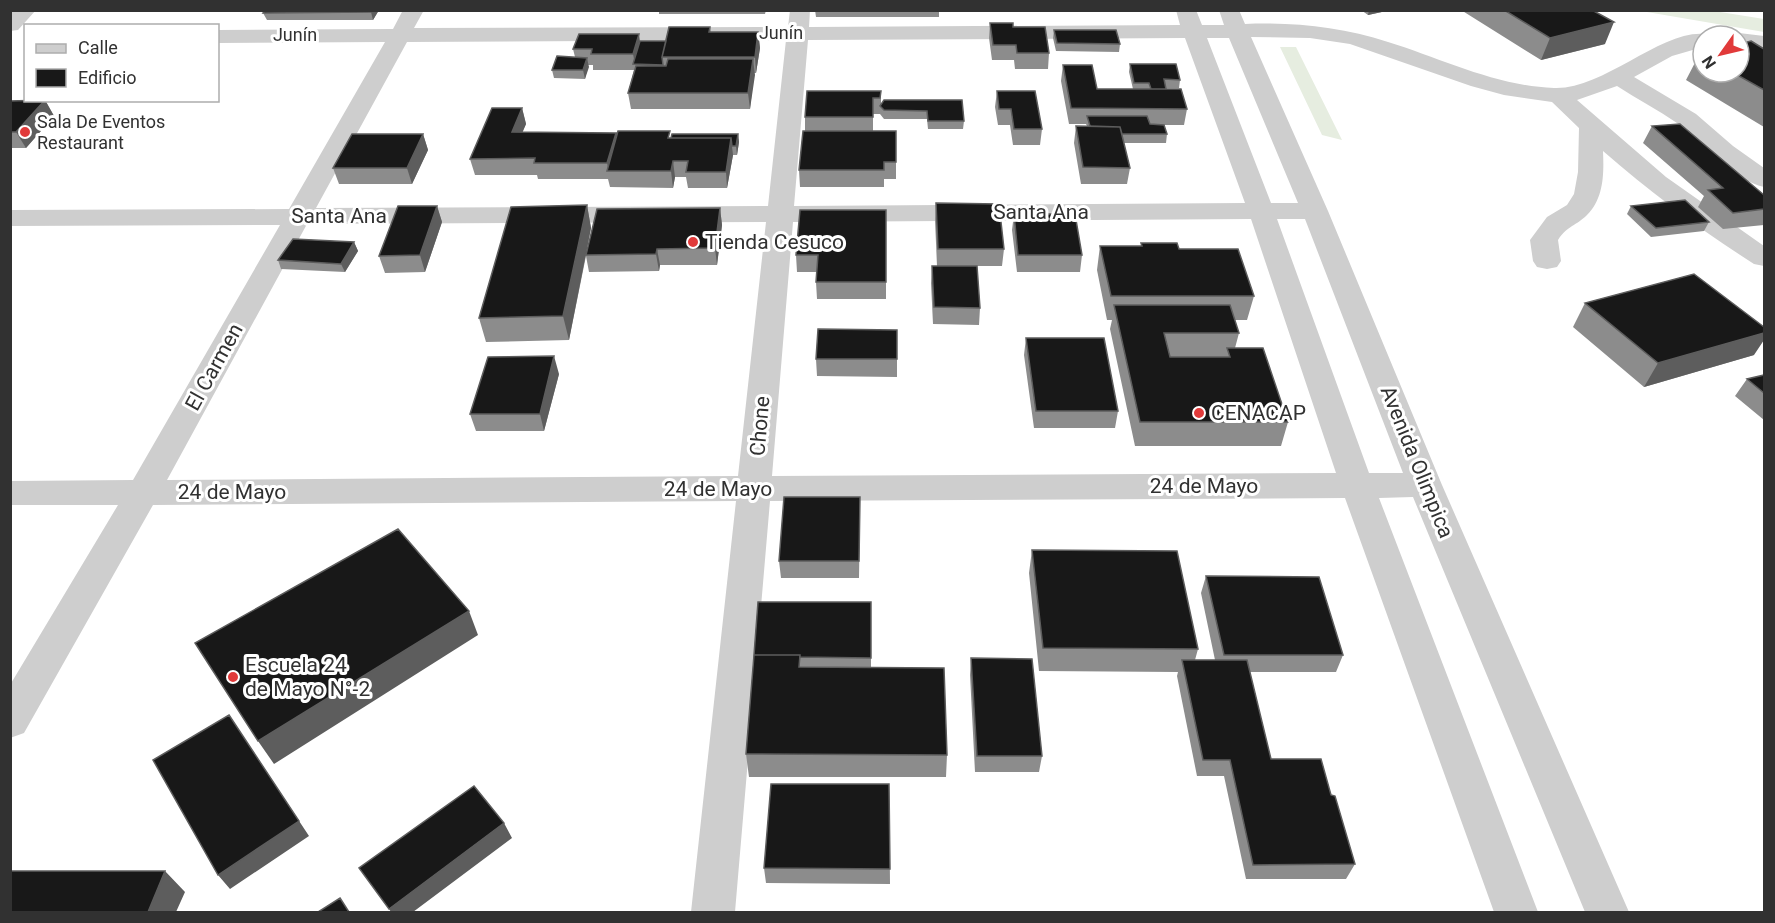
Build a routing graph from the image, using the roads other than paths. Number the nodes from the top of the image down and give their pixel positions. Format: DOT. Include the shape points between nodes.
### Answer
graph roads {
  1 [pos="26,10"];
  2 [pos="1189,21"];
  3 [pos="1233,21"];
  4 [pos="799,22"];
  5 [pos="407,23"];
  6 [pos="10,25"];
  7 [pos="219,36"];
  8 [pos="1691,45"];
  9 [pos="1618,77"];
  10 [pos="1559,95"];
  11 [pos="1591,128"];
  12 [pos="1764,179"];
  13 [pos="1261,211"];
  14 [pos="1315,211"];
  15 [pos="780,214"];
  16 [pos="298,216"];
  17 [pos="10,218"];
  18 [pos="1764,258"];
  19 [pos="1547,261"];
  20 [pos="1357,485"];
  21 [pos="1425,485"];
  22 [pos="754,489"];
  23 [pos="143,492"];
  24 [pos="10,493"];
  25 [pos="10,721"];
  26 [pos="713,912"];
  27 [pos="1516,912"];
  28 [pos="1607,912"];
  1 -- 6 [label="street"];
  2 -- 3 [label="street, Junín"];
  2 -- 4 [label="street, Junín"];
  2 -- 13 [label="street"];
  3 -- 10 [label="street, Junín" via="1335,35 1494,87"];
  3 -- 14 [label="street, Avenida Olimpica"];
  4 -- 5 [label="street, Junín"];
  4 -- 15 [label="street, Chone"];
  5 -- 7 [label="street, Junín"];
  5 -- 16 [label="street, El Carmen"];
  8 -- 9 [label="street, Junín" via="1643,61"];
  9 -- 10 [label="street, Junín" via="1589,92"];
  9 -- 12 [label="street" via="1687,119"];
  10 -- 11 [label="street"];
  11 -- 18 [label="street" via="1671,196"];
  11 -- 19 [label="street" via="1587,194 1577,210 1556,223 1544,240"];
  13 -- 14 [label="street, Santa Ana"];
  13 -- 15 [label="street, Santa Ana"];
  13 -- 20 [label="street"];
  14 -- 21 [label="street, Avenida Olimpica"];
  15 -- 16 [label="street, Santa Ana"];
  15 -- 22 [label="street, Chone"];
  16 -- 17 [label="street, Santa Ana"];
  16 -- 23 [label="street, El Carmen"];
  20 -- 21 [label="street, 24 de Mayo"];
  20 -- 22 [label="street, 24 de Mayo"];
  20 -- 27 [label="street"];
  21 -- 28 [label="street, Avenida Olimpica"];
  22 -- 23 [label="street, 24 de Mayo"];
  22 -- 26 [label="street, Chone"];
  23 -- 24 [label="street, 24 de Mayo"];
  23 -- 25 [label="street, El Carmen"];
}
